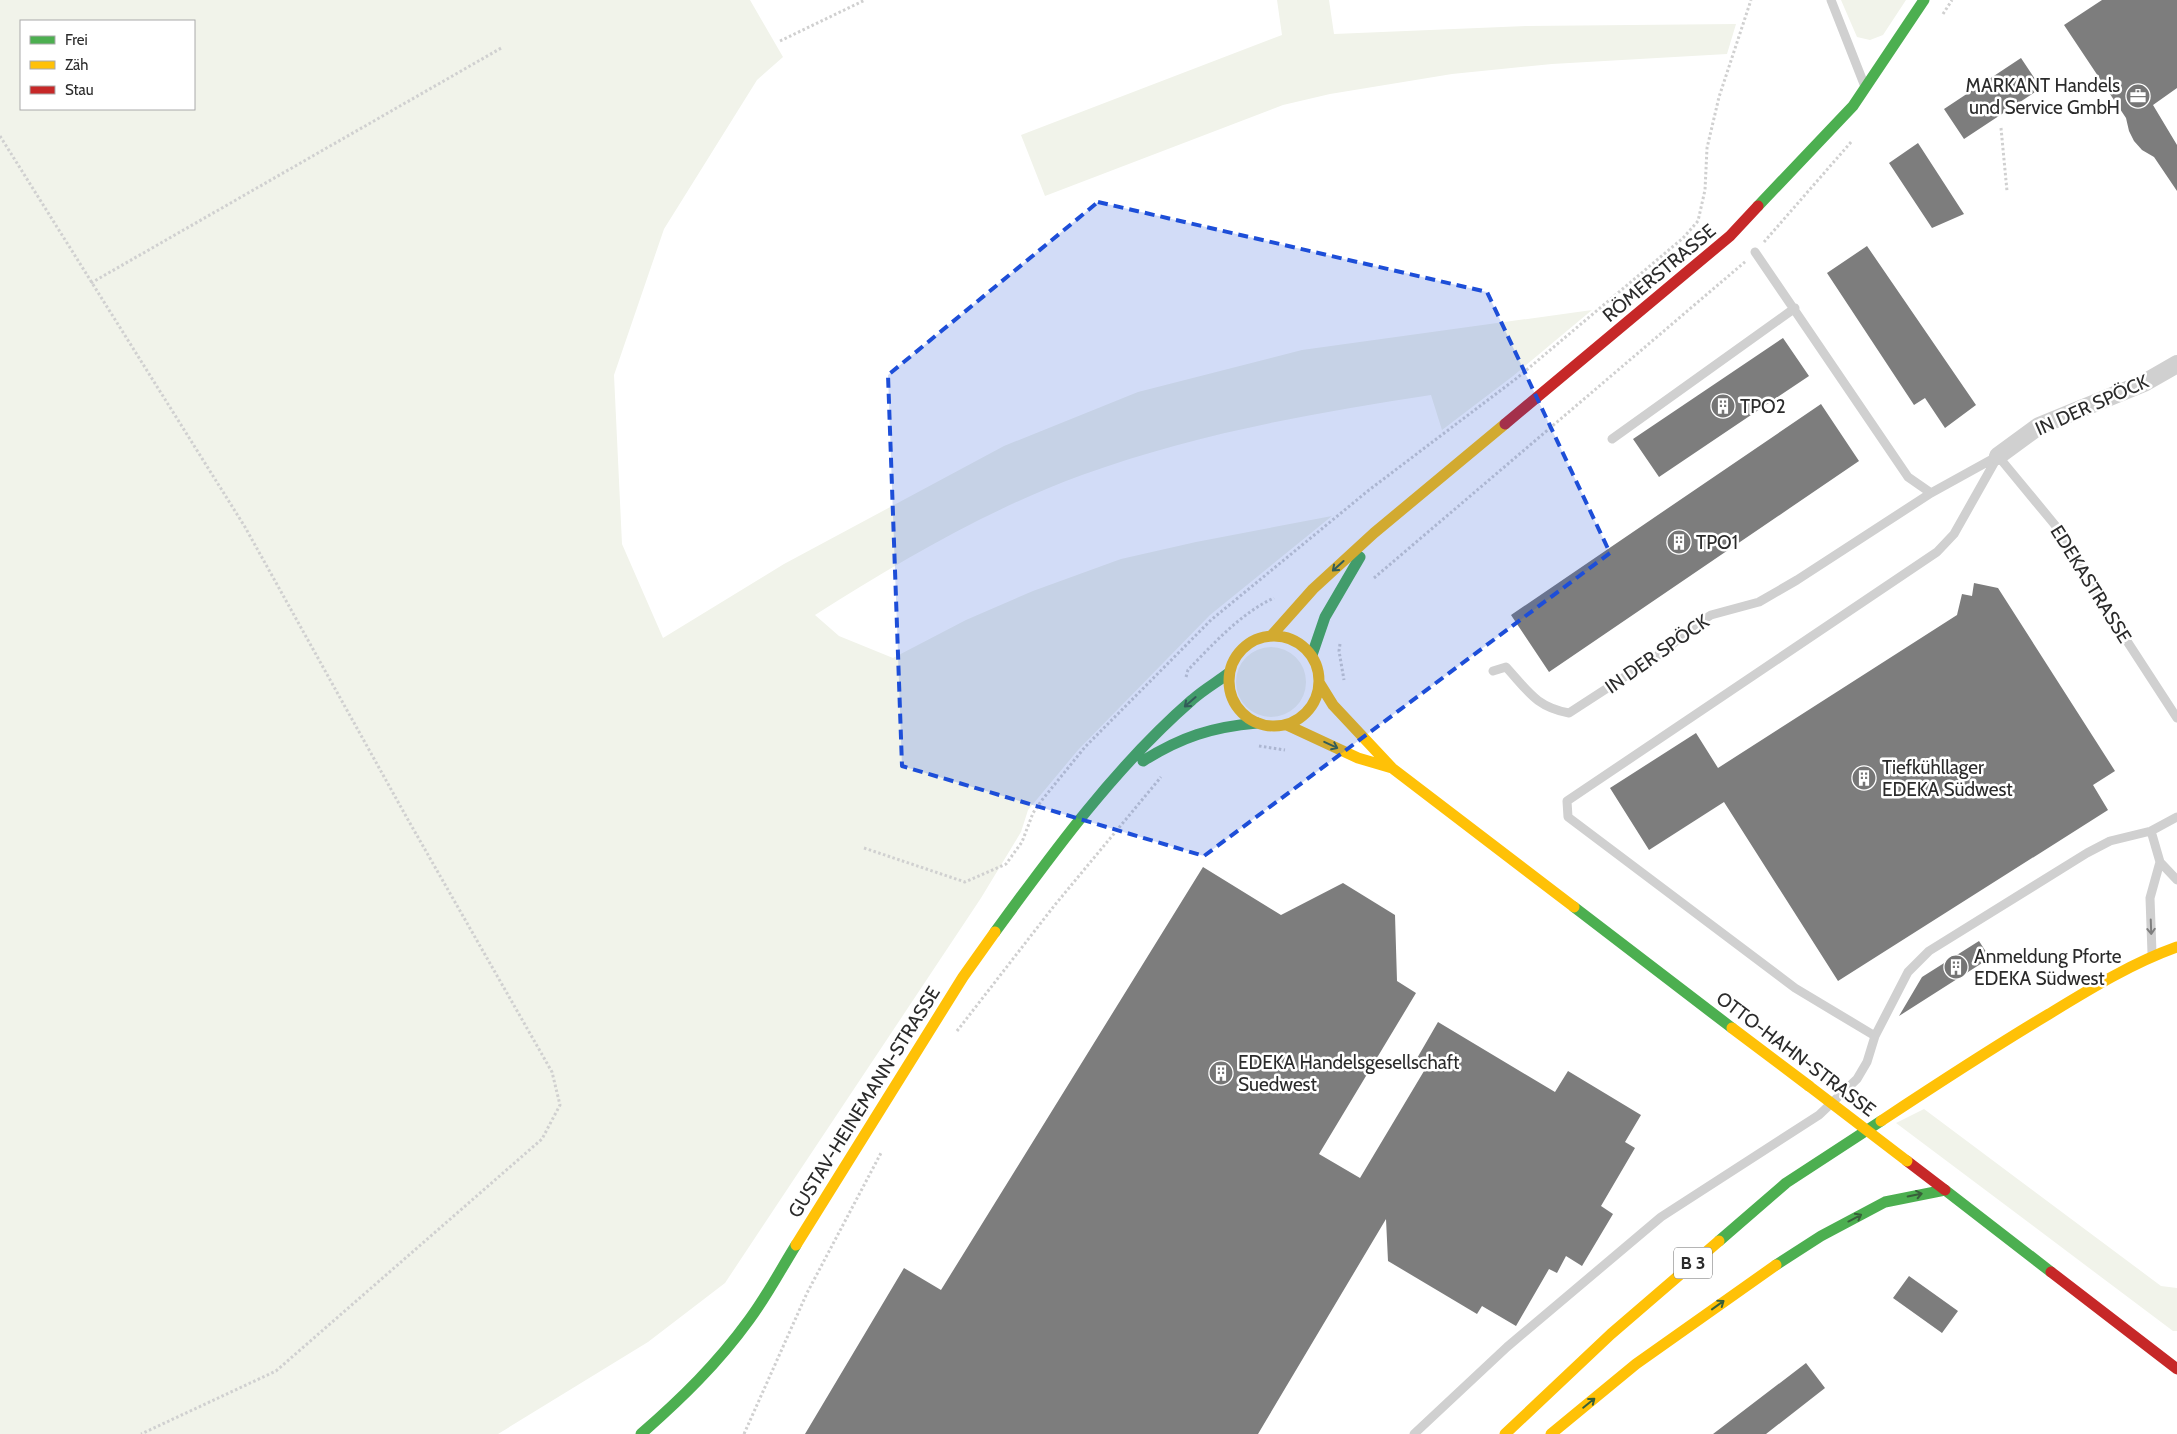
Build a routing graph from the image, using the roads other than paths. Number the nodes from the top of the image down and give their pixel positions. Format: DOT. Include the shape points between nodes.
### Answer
graph roads {
  1 [pos="1831,0"];
  2 [pos="1924,0"];
  3 [pos="1866,88"];
  4 [pos="1755,252"];
  5 [pos="1795,308"];
  6 [pos="2177,364"];
  7 [pos="1612,439"];
  8 [pos="1998,456"];
  9 [pos="1931,493"];
  10 [pos="1374,533"];
  11 [pos="1272,635"];
  12 [pos="1312,655"];
  13 [pos="1493,671"];
  14 [pos="1229,673"];
  15 [pos="1320,684"];
  16 [pos="2177,718"];
  17 [pos="1256,723"];
  18 [pos="1287,725"];
  19 [pos="1392,768"];
  20 [pos="1112,781"];
  21 [pos="2177,817"];
  22 [pos="2151,831"];
  23 [pos="2160,862"];
  24 [pos="2177,880"];
  25 [pos="2177,946"];
  26 [pos="2152,956"];
  27 [pos="1875,1036"];
  28 [pos="1945,1190"];
  29 [pos="2145,1345"];
  30 [pos="2169,1346"];
  31 [pos="2177,1369"];
  32 [pos="641,1434"];
  33 [pos="1414,1434"];
  34 [pos="1505,1434"];
  35 [pos="1551,1434"];
  1 -- 3 [label="lane"];
  2 -- 3 [label="street, RÖMERSTRASSE"];
  3 -- 10 [label="street, RÖMERSTRASSE" via="1853,106 1730,236"];
  4 -- 5 [label="lane"];
  5 -- 7 [label="lane"];
  5 -- 9 [label="lane" via="1908,477"];
  6 -- 8 [label="street, IN DER SPÖCK" via="2144,383 2039,426"];
  8 -- 9 [label="lane, IN DER SPÖCK"];
  8 -- 16 [label="lane, EDEKASTRASSE" via="2055,525"];
  8 -- 27 [label="lane" via="1954,534 1937,552 1567,802 1568,817 1795,988"];
  9 -- 13 [label="lane, IN DER SPÖCK" via="1759,602 1711,615 1666,650 1570,712 1541,704 1506,667"];
  10 -- 11 [label="street, RÖMERSTRASSE, one-way" via="1313,589"];
  10 -- 12 [label="street, RÖMERSTRASSE" via="1325,617"];
  11 -- 12 [label="street" via="1287,637 1301,644"];
  11 -- 14 [label="street" via="1257,638 1244,646 1234,658"];
  12 -- 15 [label="street"];
  14 -- 17 [label="street" via="1229,688 1234,702"];
  14 -- 20 [label="street, GUSTAV-HEINEMANN-STRASSE, one-way" via="1193,699"];
  15 -- 18 [label="street" via="1308,712"];
  15 -- 19 [label="street, OTTO-HAHN-STRASSE" via="1334,705"];
  17 -- 18 [label="street"];
  17 -- 20 [label="street, GUSTAV-HEINEMANN-STRASSE" via="1208,728 1176,741"];
  18 -- 19 [label="street, OTTO-HAHN-STRASSE, one-way" via="1358,758"];
  19 -- 28 [label="street, OTTO-HAHN-STRASSE, bridge"];
  20 -- 32 [label="street, GUSTAV-HEINEMANN-STRASSE" via="1029,886 963,977 750,1319 686,1394"];
  21 -- 22 [label="lane"];
  22 -- 23 [label="lane"];
  22 -- 27 [label="lane" via="2110,841 1929,951 1908,972"];
  23 -- 24 [label="lane"];
  23 -- 26 [label="lane, one-way" via="2150,898"];
  25 -- 26 [label="street, B 3"];
  26 -- 34 [label="street, B 3" via="1989,1050 1786,1183 1611,1334"];
  27 -- 33 [label="lane" via="1867,1062 1857,1079 1819,1115 1662,1217 1507,1347"];
  28 -- 29 [label="street, OTTO-HAHN-STRASSE"];
  35 -- 28 [label="street, B 3, one-way" via="1636,1364 1763,1273 1821,1236 1885,1202"];
  29 -- 30 [label="street"];
  29 -- 31 [label="street, OTTO-HAHN-STRASSE"];
}
